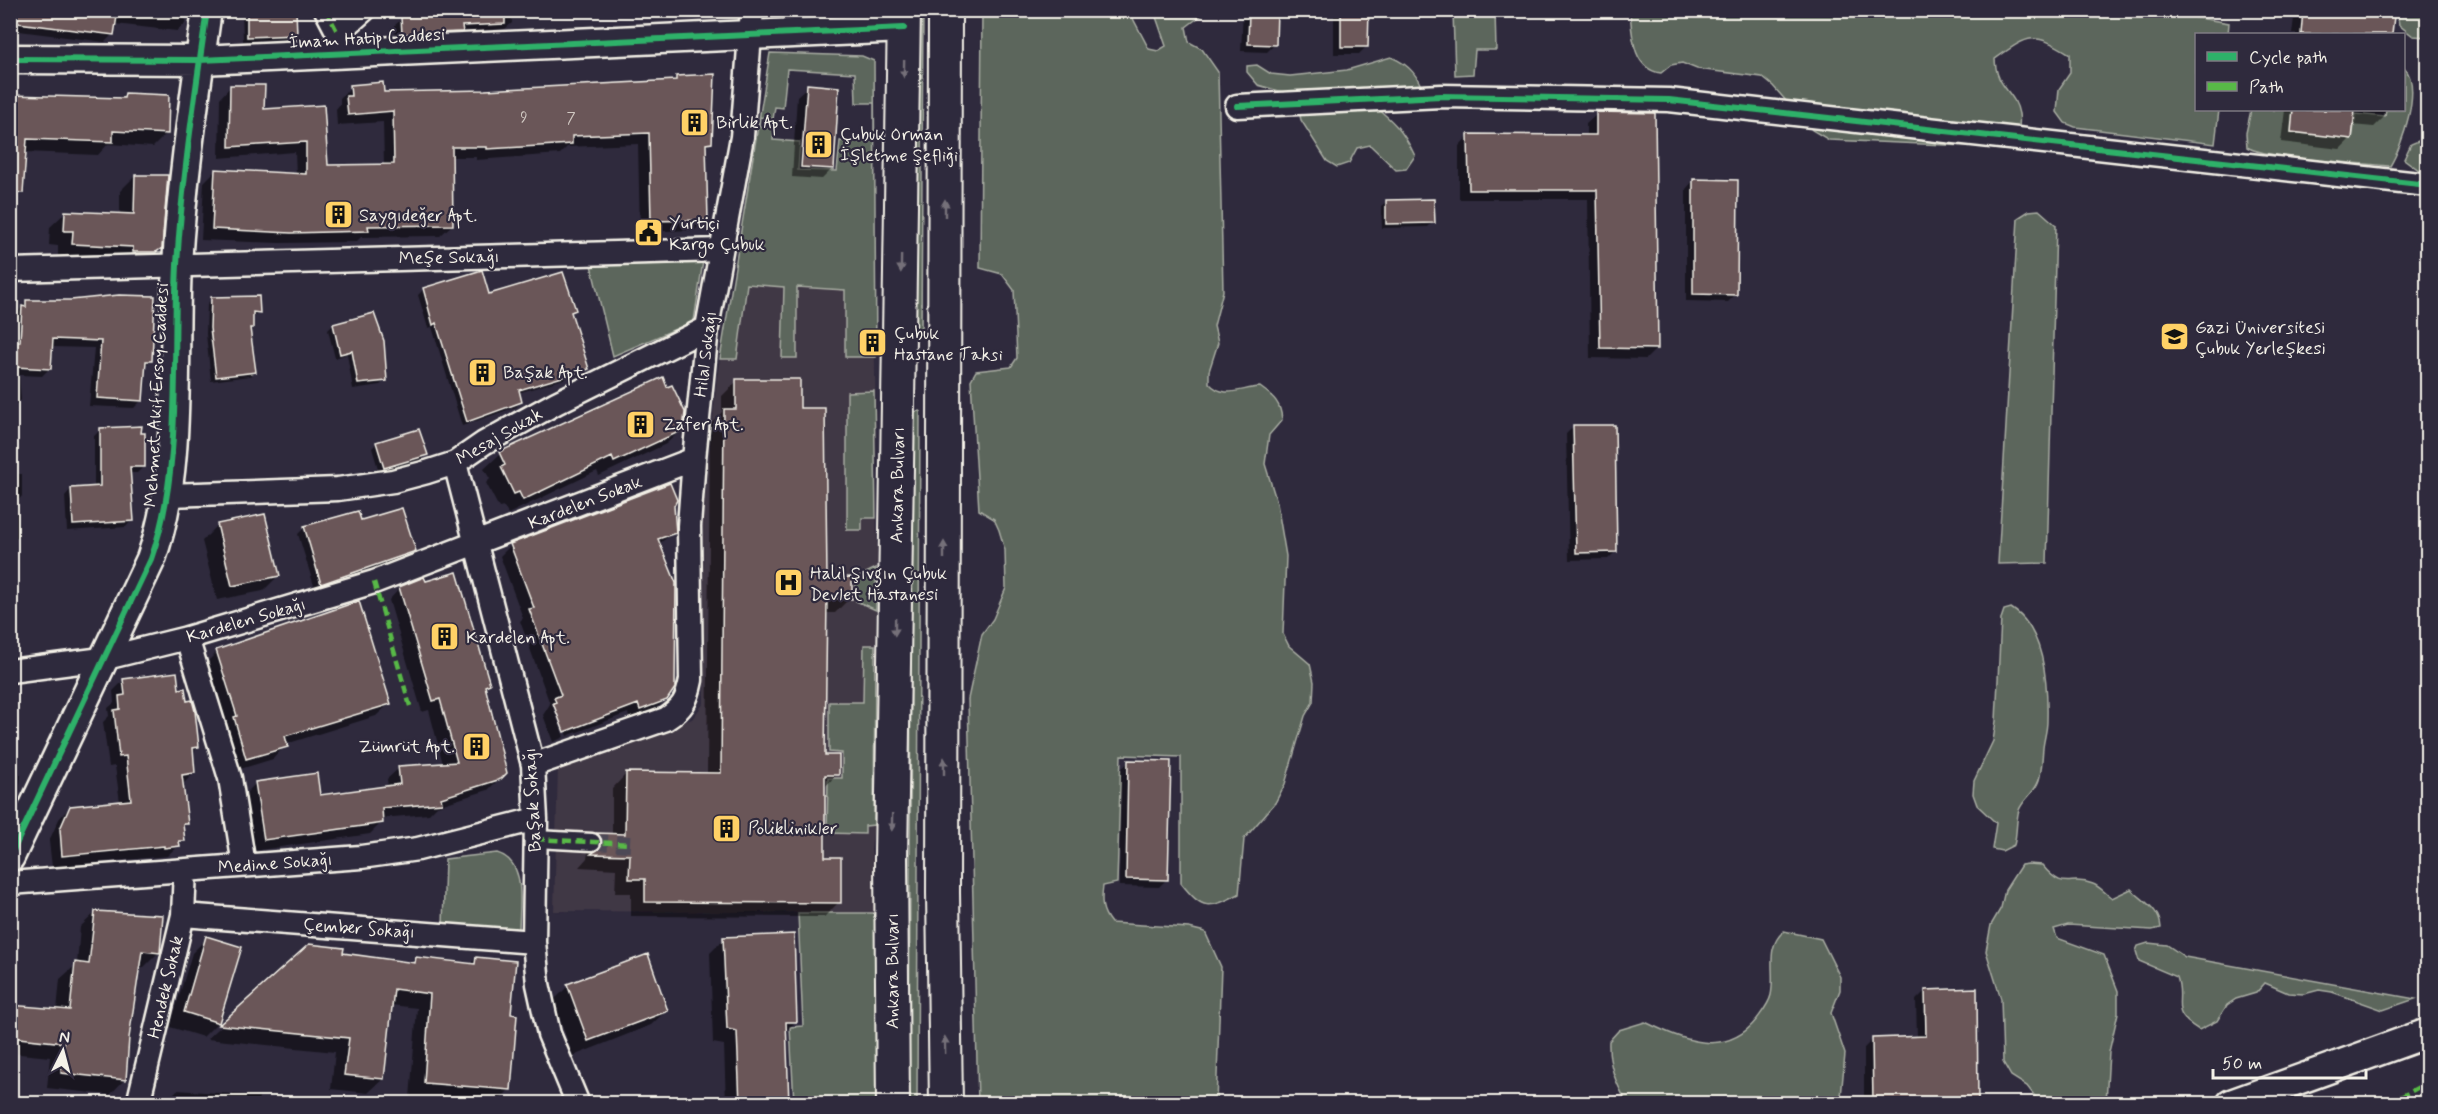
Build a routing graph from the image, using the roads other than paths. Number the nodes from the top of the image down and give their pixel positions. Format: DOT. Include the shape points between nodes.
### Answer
graph roads {
  1 [pos="207,10"];
  2 [pos="326,10"];
  3 [pos="364,10"];
  4 [pos="945,10"];
  5 [pos="904,19"];
  6 [pos="752,23"];
  7 [pos="338,43"];
  8 [pos="10,59"];
  9 [pos="200,60"];
  10 [pos="1237,106"];
  11 [pos="2427,185"];
  12 [pos="721,250"];
  13 [pos="177,264"];
  14 [pos="10,270"];
  15 [pos="707,328"];
  16 [pos="694,459"];
  17 [pos="455,463"];
  18 [pos="169,495"];
  19 [pos="476,544"];
  20 [pos="187,638"];
  21 [pos="102,659"];
  22 [pos="10,671"];
  23 [pos="533,765"];
  24 [pos="536,829"];
  25 [pos="592,842"];
  26 [pos="10,857"];
  27 [pos="244,865"];
  28 [pos="184,870"];
  29 [pos="10,883"];
  30 [pos="183,915"];
  31 [pos="534,942"];
  32 [pos="2427,1033"];
  33 [pos="138,1104"];
  34 [pos="578,1104"];
  35 [pos="893,1104"];
  36 [pos="946,1104"];
  37 [pos="2231,1104"];
  1 -- 9 [label="street, Mehmet Akif Ersoy Caddesi"];
  2 -- 7 [label="street"];
  3 -- 7 [label="street"];
  36 -- 4 [label="main road, one-way"];
  5 -- 6 [label="street, İmam Hatip Caddesi"];
  5 -- 35 [label="main road, Ankara Bulvarı, one-way" via="891,859"];
  6 -- 7 [label="street, İmam Hatip Caddesi"];
  6 -- 12 [label="street, Hilal Sokağı" via="741,137"];
  7 -- 9 [label="street, İmam Hatip Caddesi"];
  8 -- 9 [label="street, İmam Hatip Caddesi"];
  9 -- 13 [label="street, Mehmet Akif Ersoy Caddesi"];
  10 -- 11 [label="street" via="1441,96 1669,100"];
  12 -- 13 [label="street, Meşe Sokağı"];
  12 -- 15 [label="street, Hilal Sokağı"];
  13 -- 14 [label="street, Meşe Sokağı"];
  13 -- 18 [label="street, Mehmet Akif Ersoy Caddesi"];
  15 -- 16 [label="street, Hilal Sokağı"];
  15 -- 17 [label="street, Mesaj Sokak" via="556,403"];
  16 -- 19 [label="street, Kardelen Sokak"];
  16 -- 23 [label="street, Hilal Sokağı" via="689,526 692,680 687,699 680,710 666,718"];
  17 -- 18 [label="street, Mesaj Sokak" via="393,481 338,489"];
  17 -- 19 [label="street, Başak Sokağı"];
  18 -- 21 [label="street, Mehmet Akif Ersoy Caddesi" via="151,559"];
  19 -- 20 [label="street, Kardelen Sokağı" via="374,582"];
  19 -- 23 [label="street, Başak Sokağı"];
  20 -- 21 [label="street, Kardelen Sokağı"];
  20 -- 27 [label="street" via="230,778"];
  21 -- 22 [label="street, Kardelen Sokağı"];
  21 -- 26 [label="street, Mehmet Akif Ersoy Caddesi"];
  23 -- 24 [label="street, Başak Sokağı"];
  24 -- 25 [label="street"];
  24 -- 27 [label="street, Medine Sokağı" via="338,859"];
  24 -- 31 [label="street, Başak Sokağı"];
  27 -- 28 [label="street, Medine Sokağı"];
  28 -- 29 [label="street, Medine Sokağı"];
  28 -- 30 [label="street, Hendek Sokak"];
  30 -- 31 [label="street, Çember Sokağı"];
  30 -- 33 [label="street, Hendek Sokak"];
  31 -- 34 [label="street, Başak Sokağı" via="549,1034"];
  32 -- 37 [label="street"];
}
